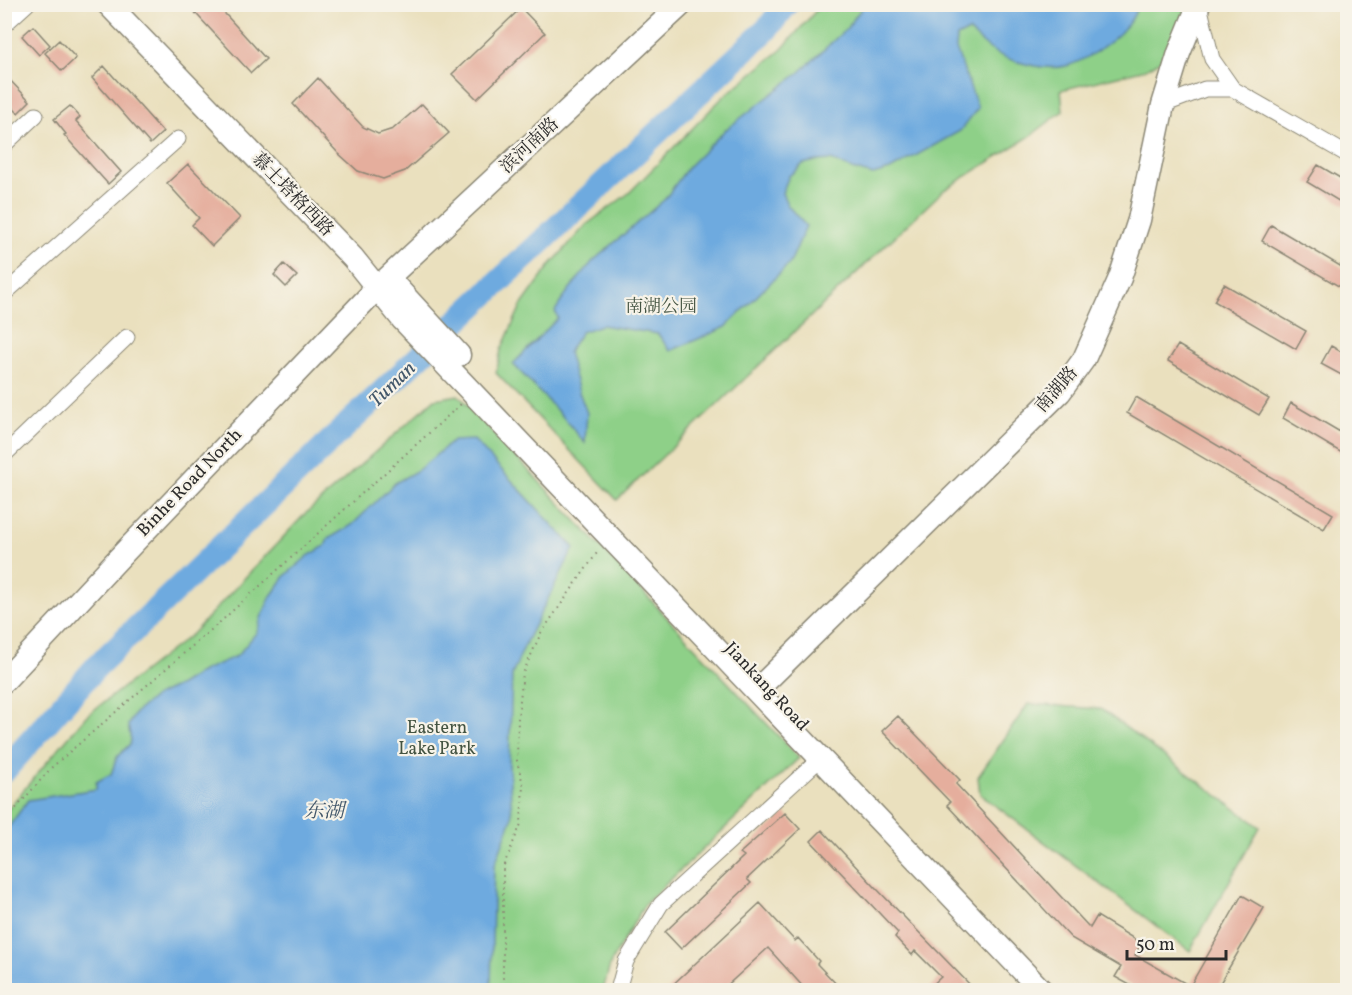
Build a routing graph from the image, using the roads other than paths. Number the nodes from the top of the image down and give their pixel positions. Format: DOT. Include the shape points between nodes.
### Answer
graph roads {
  1 [pos="27,4"];
  2 [pos="108,4"];
  3 [pos="124,4"];
  4 [pos="682,4"];
  5 [pos="1199,5"];
  6 [pos="4,26"];
  7 [pos="1233,89"];
  8 [pos="1163,105"];
  9 [pos="36,115"];
  10 [pos="178,139"];
  11 [pos="4,145"];
  12 [pos="1347,155"];
  13 [pos="383,282"];
  14 [pos="4,294"];
  15 [pos="127,338"];
  16 [pos="475,387"];
  17 [pos="4,456"];
  18 [pos="4,681"];
  19 [pos="763,684"];
  20 [pos="820,759"];
  21 [pos="618,990"];
  22 [pos="1041,990"];
  23 [pos="1057,990"];
  1 -- 6 [label="street"];
  2 -- 13 [label="main road, 慕士塔格西路" via="353,258"];
  3 -- 13 [label="main road, 慕士塔格西路"];
  4 -- 13 [label="main road, 滨河南路"];
  5 -- 7 [label="street" via="1212,59"];
  5 -- 8 [label="main road, 南湖路"];
  7 -- 8 [label="street" via="1205,89"];
  7 -- 12 [label="street"];
  8 -- 19 [label="main road, 南湖路" via="1139,220 1120,278 1084,359 1060,392"];
  9 -- 11 [label="street"];
  10 -- 14 [label="street"];
  13 -- 16 [label="main road, 慕士塔格西路"];
  13 -- 18 [label="main road, Binhe Road North"];
  15 -- 17 [label="street"];
  16 -- 19 [label="main road, Jiankang Road" via="602,513"];
  16 -- 20 [label="main road, Jiankang Road" via="609,536"];
  19 -- 23 [label="main road, Jiankang Road"];
  20 -- 21 [label="street" via="661,904 626,961"];
  20 -- 22 [label="main road, Jiankang Road"];
}
